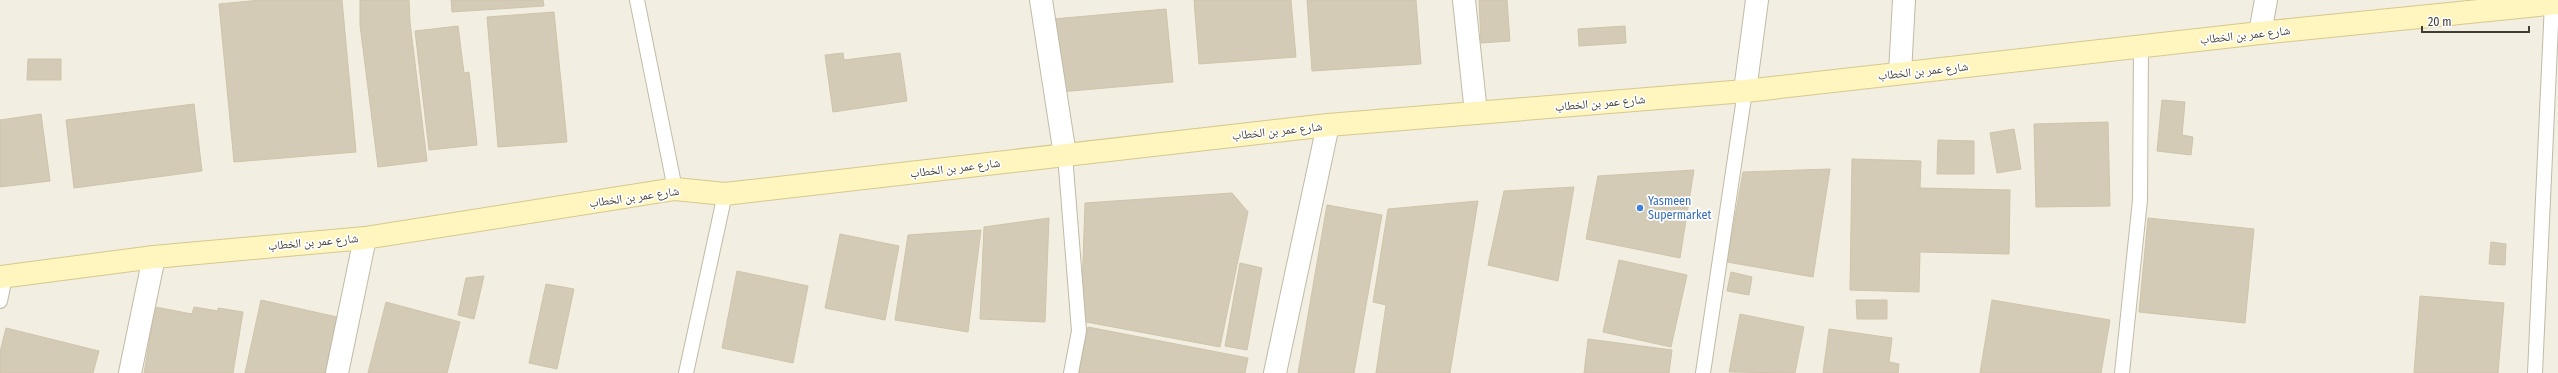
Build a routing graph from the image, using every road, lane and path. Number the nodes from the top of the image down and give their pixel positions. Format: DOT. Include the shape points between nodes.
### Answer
graph roads {
  1 [pos="637,0"];
  2 [pos="1041,0"];
  3 [pos="1464,0"];
  4 [pos="1757,0"];
  5 [pos="1904,0"];
  6 [pos="2266,0"];
  7 [pos="2554,2"];
  8 [pos="2260,33"];
  9 [pos="2141,46"];
  10 [pos="1900,73"];
  11 [pos="1745,91"];
  12 [pos="1476,113"];
  13 [pos="1328,125"];
  14 [pos="1065,155"];
  15 [pos="674,189"];
  16 [pos="725,194"];
  17 [pos="365,238"];
  18 [pos="154,257"];
  19 [pos="3,277"];
  20 [pos="0,302"];
  21 [pos="130,373"];
  22 [pos="337,373"];
  23 [pos="686,373"];
  24 [pos="1071,373"];
  25 [pos="1275,373"];
  26 [pos="1702,373"];
  27 [pos="2122,373"];
  28 [pos="2535,373"];
  1 -- 15 [label="lane"];
  2 -- 14 [label="street"];
  3 -- 12 [label="street"];
  4 -- 11 [label="street"];
  5 -- 10 [label="street"];
  6 -- 8 [label="street"];
  7 -- 8 [label="main road, شارع عمر بن الخطاب"];
  7 -- 28 [label="lane"];
  8 -- 9 [label="main road, شارع عمر بن الخطاب"];
  9 -- 10 [label="main road, شارع عمر بن الخطاب"];
  9 -- 27 [label="lane" via="2140,200"];
  10 -- 11 [label="main road, شارع عمر بن الخطاب"];
  11 -- 12 [label="main road, شارع عمر بن الخطاب"];
  11 -- 26 [label="lane"];
  12 -- 13 [label="main road, شارع عمر بن الخطاب"];
  13 -- 14 [label="main road, شارع عمر بن الخطاب"];
  13 -- 25 [label="street"];
  14 -- 16 [label="main road, شارع عمر بن الخطاب"];
  14 -- 24 [label="lane" via="1079,331"];
  15 -- 16 [label="main road, شارع عمر بن الخطاب"];
  15 -- 17 [label="main road, شارع عمر بن الخطاب"];
  16 -- 23 [label="lane"];
  17 -- 18 [label="main road, شارع عمر بن الخطاب"];
  17 -- 22 [label="street"];
  18 -- 19 [label="main road, شارع عمر بن الخطاب"];
  18 -- 21 [label="street"];
  19 -- 20 [label="lane"];
}
